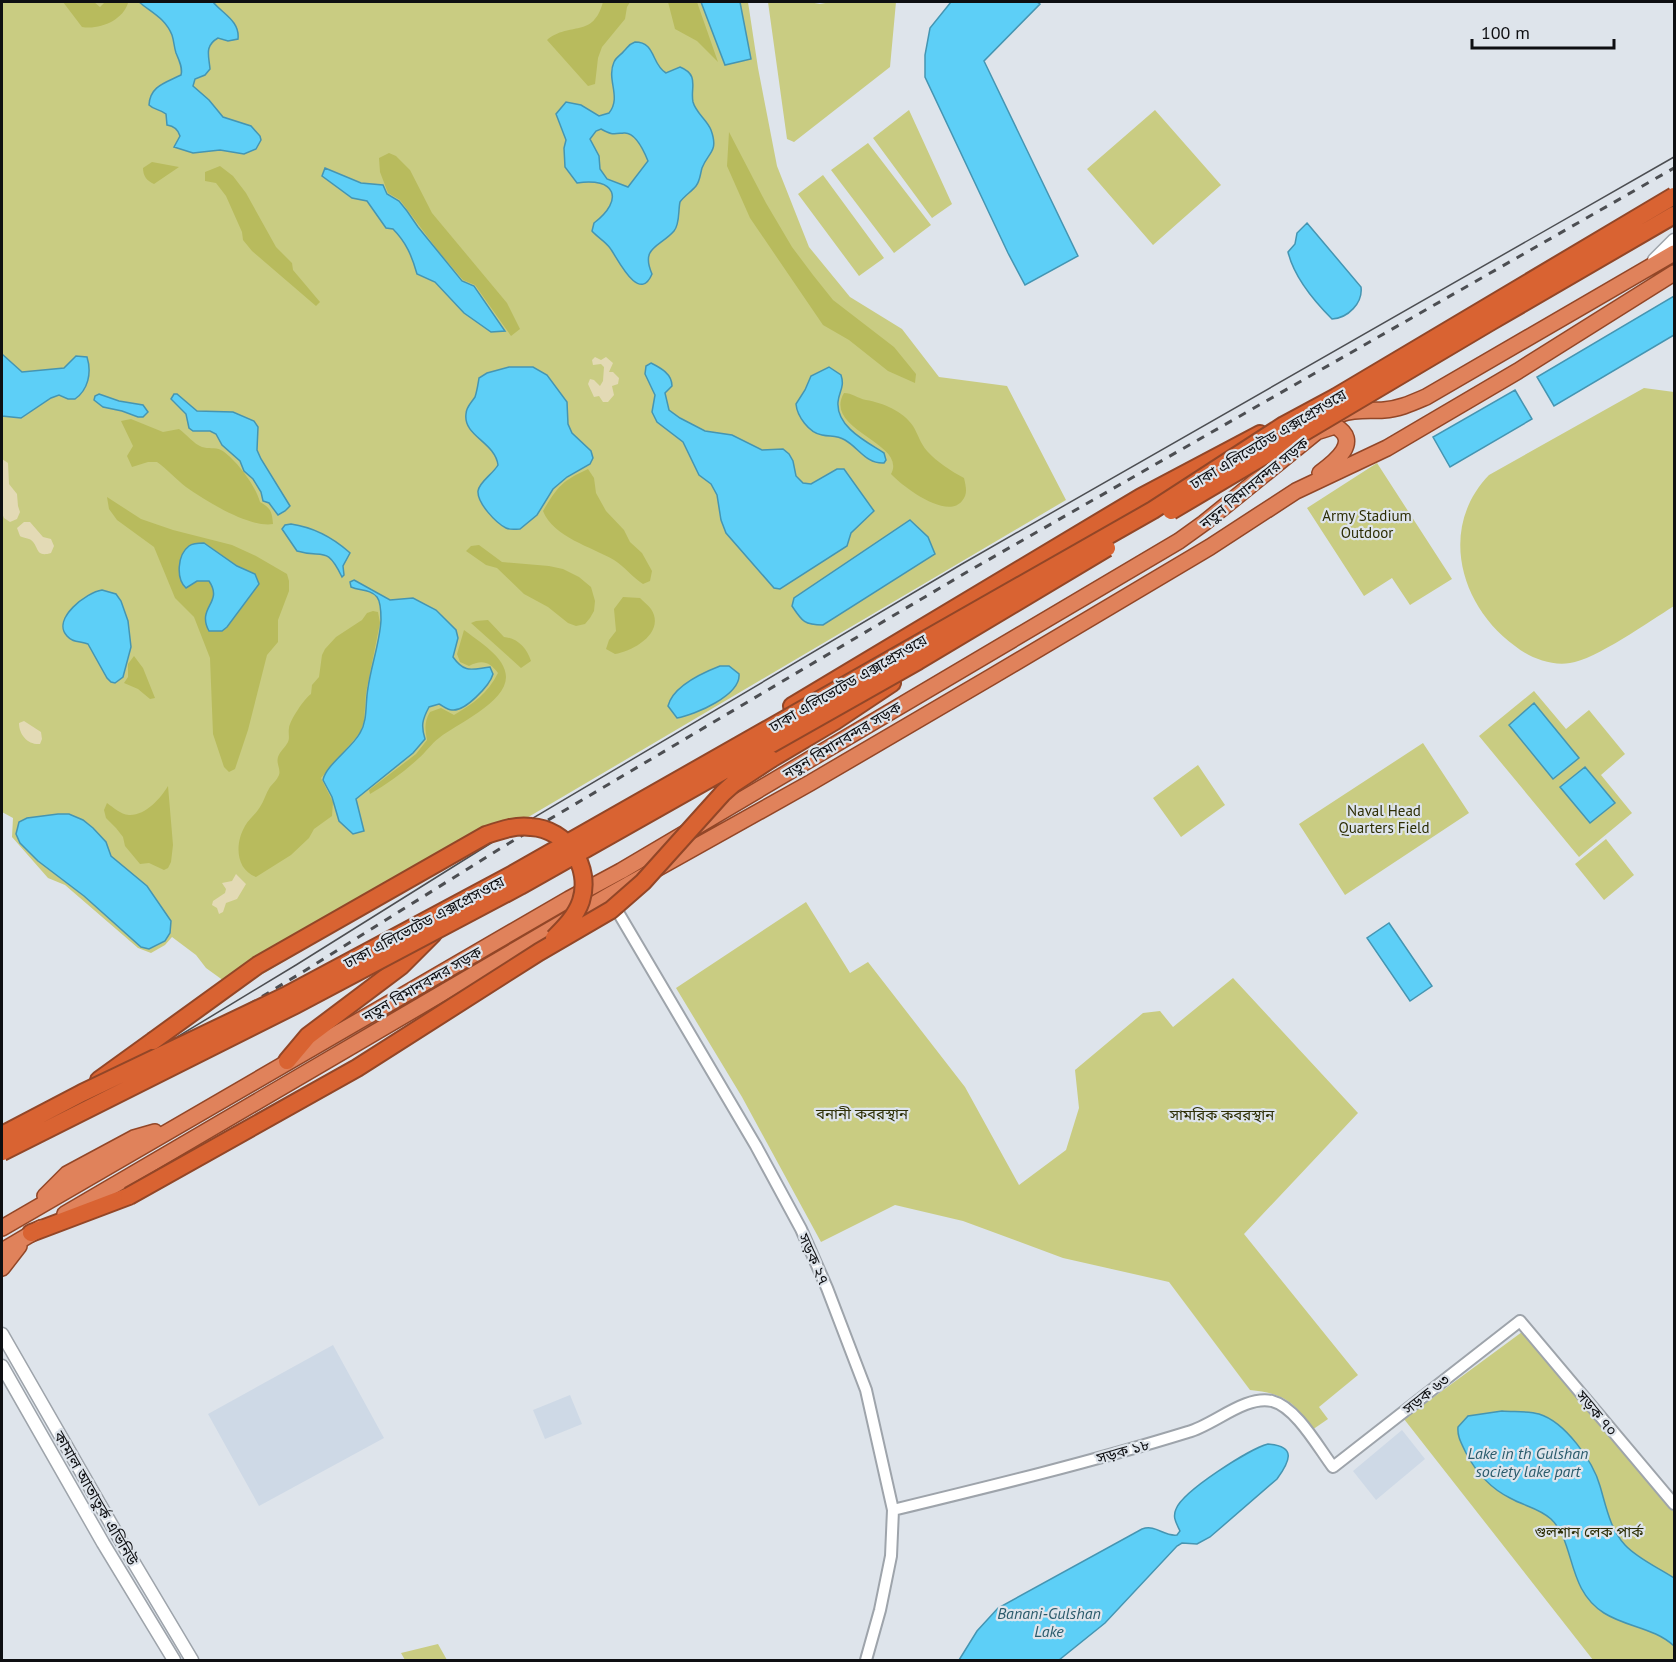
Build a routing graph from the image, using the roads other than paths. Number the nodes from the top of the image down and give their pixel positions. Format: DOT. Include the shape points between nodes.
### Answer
graph roads {
  1 [pos="1674,196"];
  2 [pos="1674,215"];
  3 [pos="1674,240"];
  4 [pos="1674,253"];
  5 [pos="1645,269"];
  6 [pos="1674,273"];
  7 [pos="1284,425"];
  8 [pos="1316,432"];
  9 [pos="1296,491"];
  10 [pos="918,661"];
  11 [pos="600,882"];
  12 [pos="608,896"];
  13 [pos="539,952"];
  14 [pos="287,1062"];
  15 [pos="82,1093"];
  16 [pos="2,1135"];
  17 [pos="2,1152"];
  18 [pos="2,1228"];
  19 [pos="32,1233"];
  20 [pos="2,1251"];
  21 [pos="2,1268"];
  22 [pos="1520,1321"];
  23 [pos="2,1334"];
  24 [pos="2,1366"];
  25 [pos="1333,1467"];
  26 [pos="1674,1504"];
  27 [pos="893,1510"];
  28 [pos="174,1660"];
  29 [pos="192,1660"];
  30 [pos="866,1660"];
  1 -- 7 [label="highway, ঢাকা এলিভেটেড এক্সপ্রেসওয়ে, bridge"];
  2 -- 10 [label="highway, ঢাকা এলিভেটেড এক্সপ্রেসওয়ে, bridge"];
  3 -- 5 [label="main road"];
  4 -- 5 [label="highway, নতুন বিমানবন্দর সড়ক"];
  5 -- 8 [label="highway, নতুন বিমানবন্দর সড়ক" via="1426,397 1399,408 1341,414"];
  6 -- 9 [label="highway, নতুন বিমানবন্দর সড়ক" via="1387,448"];
  7 -- 14 [label="highway, bridge" via="1155,489 474,890 417,951 309,1036"];
  7 -- 15 [label="highway, ঢাকা এলিভেটেড এক্সপ্রেসওয়ে, bridge" via="1153,510 513,874 285,996"];
  8 -- 9 [label="highway" via="1335,426 1345,432 1346,445 1329,467"];
  8 -- 11 [label="highway, নতুন বিমানবন্দর সড়ক" via="1179,541"];
  9 -- 12 [label="highway, নতুন বিমানবন্দর সড়ক" via="1210,547 991,677"];
  10 -- 13 [label="highway, bridge" via="896,681 835,722 733,784 628,897"];
  10 -- 17 [label="highway, ঢাকা এলিভেটেড এক্সপ্রেসওয়ে, bridge" via="427,936"];
  11 -- 12 [label="highway"];
  11 -- 14 [label="highway, নতুন বিমানবন্দর সড়ক"];
  12 -- 19 [label="highway, নতুন বিমানবন্দর সড়ক"];
  12 -- 27 [label="street, সড়ক ২৭" via="801,1229 866,1390"];
  13 -- 15 [label="highway, bridge" via="570,922 580,903 584,882 579,860 572,848 546,831 534,827 504,829 486,835 258,964"];
  13 -- 19 [label="highway, bridge" via="357,1068 129,1196"];
  14 -- 18 [label="highway, নতুন বিমানবন্দর সড়ক"];
  15 -- 16 [label="highway, ঢাকা এলিভেটেড এক্সপ্রেসওয়ে, bridge"];
  19 -- 20 [label="highway, নতুন বিমানবন্দর সড়ক"];
  19 -- 21 [label="highway"];
  22 -- 25 [label="street, সড়ক ৬৩"];
  22 -- 26 [label="street, সড়ক ৭০"];
  23 -- 29 [label="main road, কামাল আতাতুর্ক এভিনিউ"];
  24 -- 28 [label="main road, কামাল আতাতুর্ক এভিনিউ"];
  25 -- 27 [label="street, সড়ক ১৮" via="1292,1412 1273,1401 1255,1400 1192,1431"];
  27 -- 30 [label="street, সড়ক ২৭" via="891,1556"];
}
